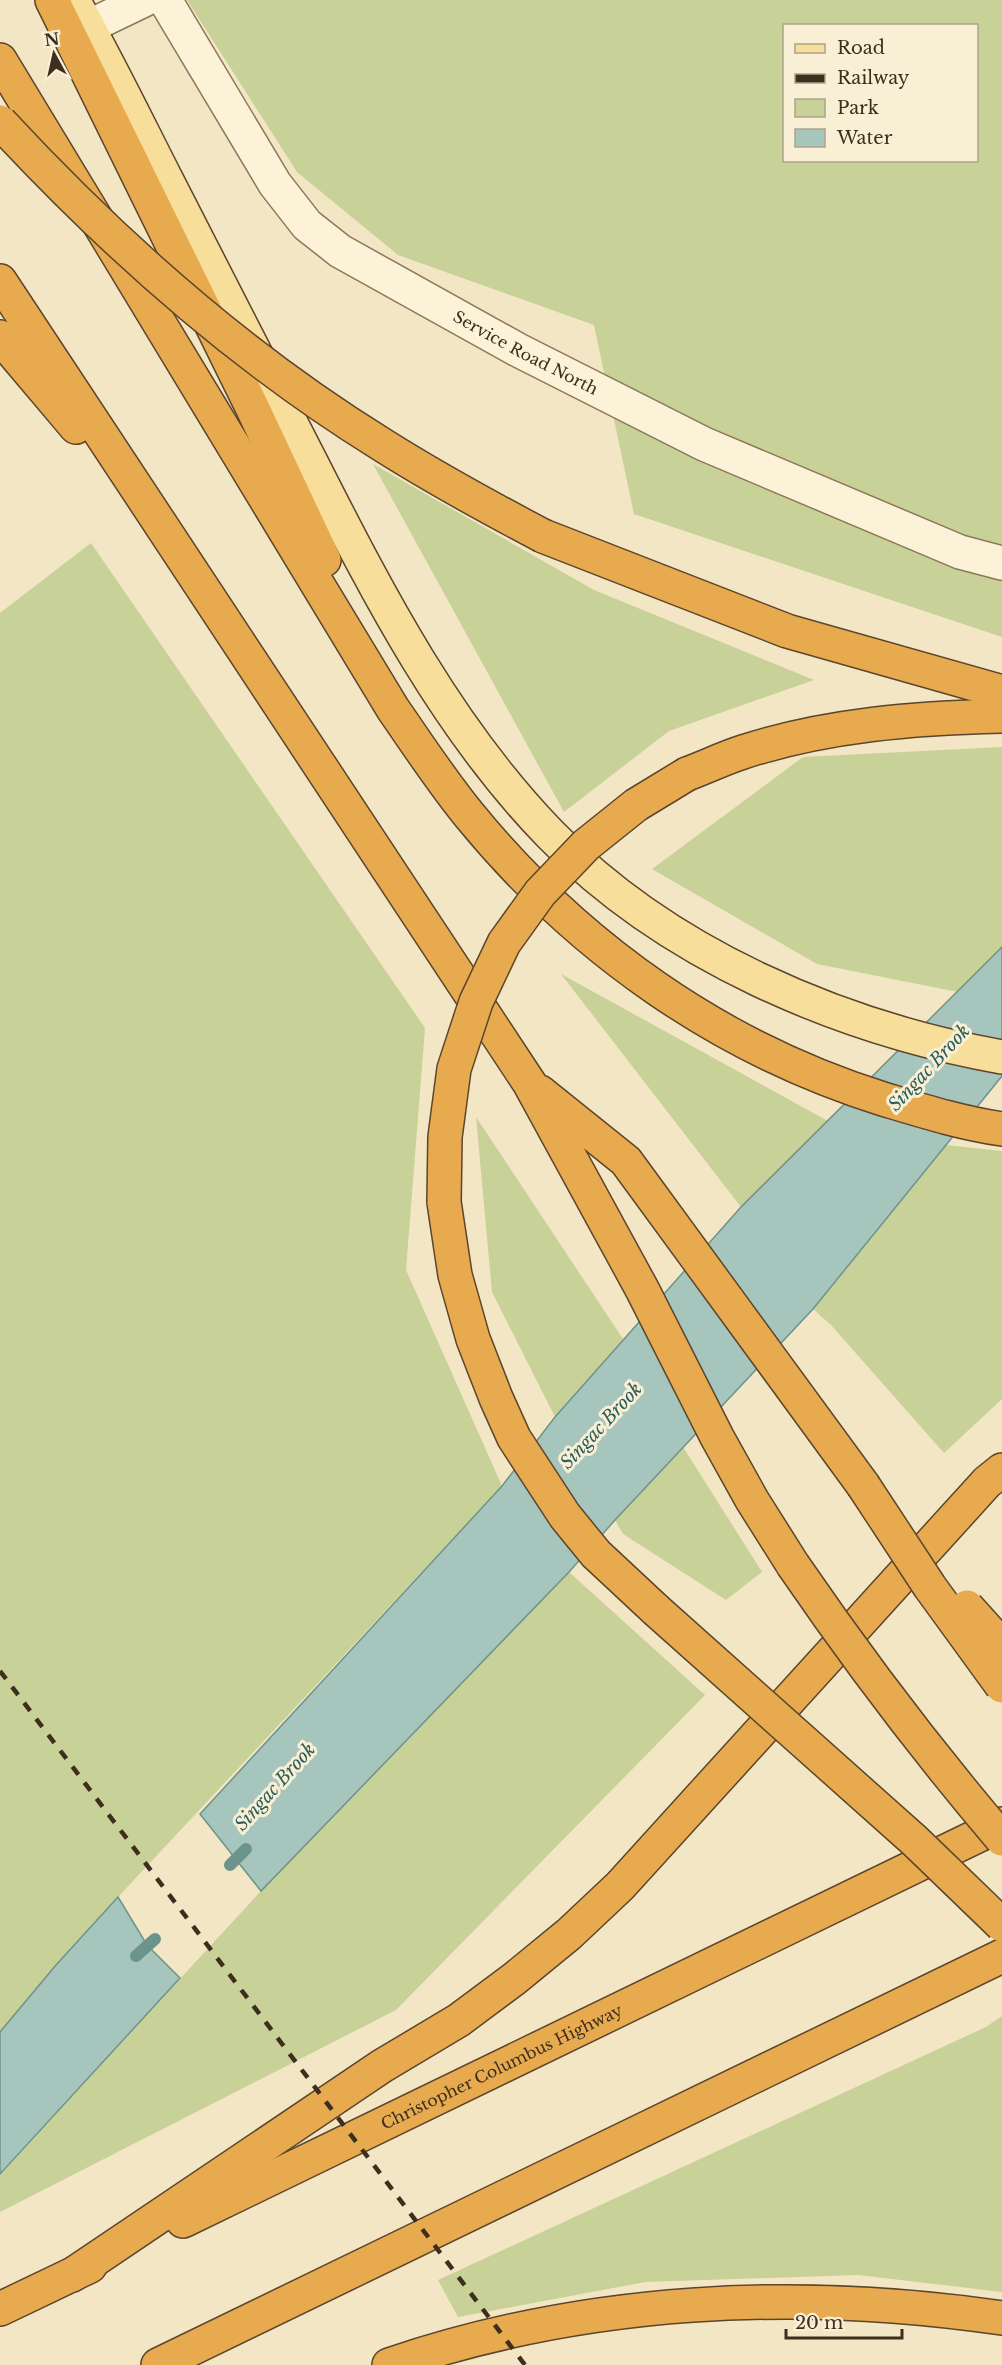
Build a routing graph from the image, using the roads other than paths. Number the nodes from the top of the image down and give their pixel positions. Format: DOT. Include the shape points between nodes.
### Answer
graph roads {
  1 [pos="52,0"];
  2 [pos="144,0"];
  3 [pos="165,0"];
  4 [pos="80,14"];
  5 [pos="0,60"];
  6 [pos="0,122"];
  7 [pos="0,281"];
  8 [pos="0,337"];
  9 [pos="172,539"];
  10 [pos="1002,563"];
  11 [pos="1002,692"];
  12 [pos="393,709"];
  13 [pos="1002,716"];
  14 [pos="1002,1057"];
  15 [pos="530,1084"];
  16 [pos="989,1127"];
  17 [pos="1002,1470"];
  18 [pos="862,1485"];
  19 [pos="1002,1646"];
  20 [pos="1002,1686"];
  21 [pos="1002,1824"];
  22 [pos="1002,1839"];
  23 [pos="1002,1924"];
  24 [pos="1002,1956"];
  25 [pos="72,2275"];
  26 [pos="0,2309"];
  27 [pos="1002,2318"];
  28 [pos="158,2365"];
  29 [pos="389,2365"];
  1 -- 12 [label="highway" via="253,409"];
  2 -- 4 [label="lane"];
  3 -- 10 [label="lane, Service Road North" via="275,184 307,225 340,251 518,350 704,444 960,552"];
  4 -- 14 [label="main road" via="360,558 431,682 508,789 553,837 600,878 654,920 709,954 776,987 892,1031"];
  5 -- 12 [label="highway"];
  6 -- 11 [label="highway, bridge" via="108,233 239,345 379,443 459,491 543,536 787,631"];
  7 -- 9 [label="highway"];
  8 -- 9 [label="highway"];
  9 -- 15 [label="highway"];
  12 -- 16 [label="highway" via="437,774 513,865 562,915 617,961 678,1004 738,1039 848,1088 937,1116"];
  13 -- 23 [label="highway, bridge" via="933,717 801,736 742,752 687,774 636,805 586,845 540,893 504,942 476,1002 454,1069 445,1137 444,1202 455,1275 472,1339 514,1438 565,1516 596,1554"];
  15 -- 18 [label="highway" via="626,1161"];
  15 -- 22 [label="highway, bridge" via="752,1500 894,1708"];
  17 -- 25 [label="highway" via="620,1886 569,1934 459,2020 382,2066"];
  18 -- 19 [label="highway, bridge"];
  18 -- 20 [label="highway, bridge"];
  21 -- 25 [label="highway, Christopher Columbus Highway"];
  24 -- 28 [label="highway"];
  25 -- 26 [label="highway, Christopher Columbus Highway"];
  27 -- 29 [label="highway" via="931,2308 784,2301 712,2303 643,2309 507,2331"];
}
